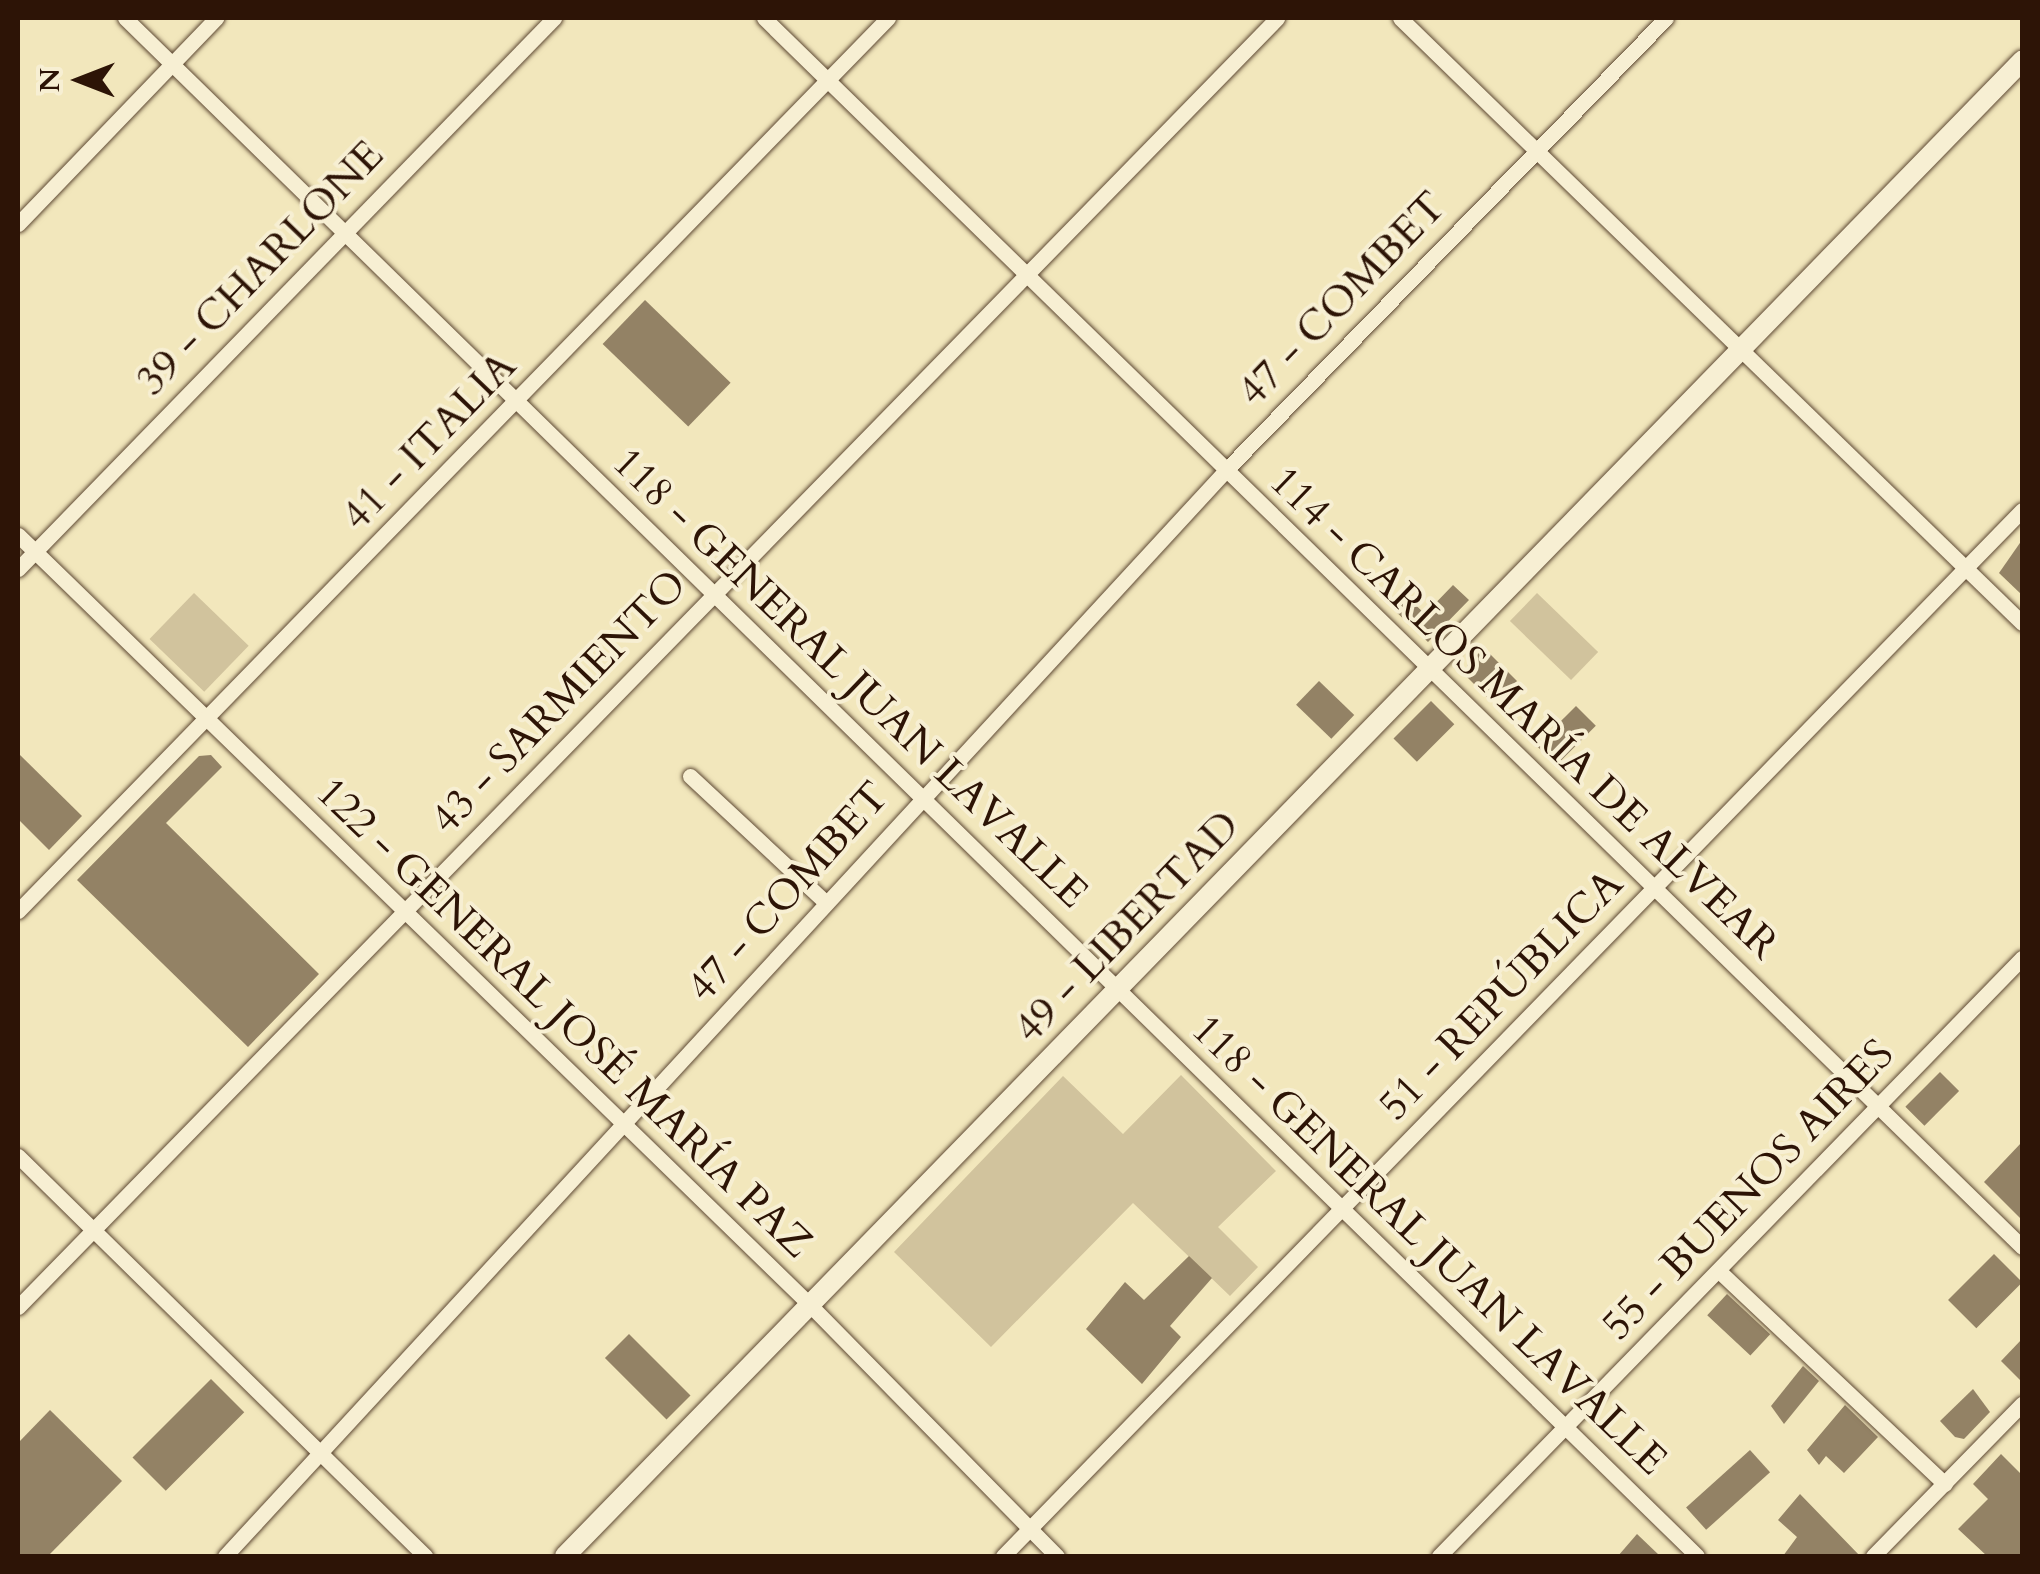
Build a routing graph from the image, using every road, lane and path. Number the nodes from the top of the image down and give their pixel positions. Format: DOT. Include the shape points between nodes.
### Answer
graph roads {
  1 [pos="125,18"];
  2 [pos="216,18"];
  3 [pos="554,18"];
  4 [pos="764,18"];
  5 [pos="888,18"];
  6 [pos="1277,18"];
  7 [pos="1400,18"];
  8 [pos="1666,18"];
  9 [pos="2022,61"];
  10 [pos="171,62"];
  11 [pos="827,80"];
  12 [pos="1534,150"];
  13 [pos="18,224"];
  14 [pos="344,232"];
  15 [pos="1025,275"];
  16 [pos="1744,350"];
  17 [pos="517,401"];
  18 [pos="1226,471"];
  19 [pos="2022,510"];
  20 [pos="18,534"];
  21 [pos="35,551"];
  22 [pos="1966,568"];
  23 [pos="18,569"];
  24 [pos="714,594"];
  25 [pos="2022,623"];
  26 [pos="1431,670"];
  27 [pos="205,719"];
  28 [pos="690,776"];
  29 [pos="921,797"];
  30 [pos="1654,888"];
  31 [pos="826,903"];
  32 [pos="405,910"];
  33 [pos="18,911"];
  34 [pos="2022,958"];
  35 [pos="1119,990"];
  36 [pos="1878,1106"];
  37 [pos="625,1124"];
  38 [pos="18,1156"];
  39 [pos="1344,1206"];
  40 [pos="94,1228"];
  41 [pos="2022,1246"];
  42 [pos="1720,1272"];
  43 [pos="810,1306"];
  44 [pos="18,1307"];
  45 [pos="2022,1404"];
  46 [pos="1565,1427"];
  47 [pos="325,1455"];
  48 [pos="1945,1484"];
  49 [pos="1029,1529"];
  50 [pos="225,1556"];
  51 [pos="425,1556"];
  52 [pos="565,1556"];
  53 [pos="1002,1556"];
  54 [pos="1057,1556"];
  55 [pos="1439,1556"];
  56 [pos="1697,1556"];
  57 [pos="1873,1556"];
  1 -- 10 [label="street, 118 - GENERAL JUAN LAVALLE"];
  2 -- 10 [label="street"];
  3 -- 14 [label="street, 39 - CHARLONE"];
  4 -- 11 [label="street, 114 - CARLOS MARÍA DE ALVEAR"];
  5 -- 11 [label="street, 41 - ITALIA"];
  6 -- 15 [label="street, 43 - SARMIENTO"];
  7 -- 12 [label="street"];
  8 -- 12 [label="street, 47 - COMBET"];
  9 -- 16 [label="street, 49 - LIBERTAD"];
  10 -- 13 [label="street"];
  10 -- 14 [label="street, 118 - GENERAL JUAN LAVALLE"];
  11 -- 15 [label="street, 114 - CARLOS MARÍA DE ALVEAR"];
  11 -- 17 [label="street, 41 - ITALIA"];
  12 -- 16 [label="street"];
  12 -- 18 [label="street, 47 - COMBET"];
  14 -- 17 [label="street, 118 - GENERAL JUAN LAVALLE"];
  14 -- 21 [label="street, 39 - CHARLONE"];
  15 -- 18 [label="street, 114 - CARLOS MARÍA DE ALVEAR"];
  15 -- 24 [label="street, 43 - SARMIENTO"];
  16 -- 22 [label="street"];
  16 -- 26 [label="street, 49 - LIBERTAD"];
  17 -- 24 [label="street, 118 - GENERAL JUAN LAVALLE"];
  17 -- 27 [label="street, 41 - ITALIA"];
  18 -- 26 [label="street, 114 - CARLOS MARÍA DE ALVEAR"];
  18 -- 29 [label="street, 47 - COMBET"];
  19 -- 22 [label="street, 51 - REPÚBLICA"];
  20 -- 21 [label="street, 122 - GENERAL JOSÉ MARÍA PAZ"];
  21 -- 23 [label="street, 39 - CHARLONE"];
  21 -- 27 [label="street, 122 - GENERAL JOSÉ MARÍA PAZ"];
  22 -- 25 [label="street"];
  22 -- 30 [label="street, 51 - REPÚBLICA"];
  24 -- 29 [label="street, 118 - GENERAL JUAN LAVALLE"];
  24 -- 32 [label="street, 43 - SARMIENTO"];
  26 -- 30 [label="street, 114 - CARLOS MARÍA DE ALVEAR"];
  26 -- 35 [label="street, 49 - LIBERTAD"];
  27 -- 32 [label="street, 122 - GENERAL JOSÉ MARÍA PAZ"];
  27 -- 33 [label="street, 41 - ITALIA"];
  28 -- 31 [label="street"];
  29 -- 31 [label="street, 47 - COMBET"];
  29 -- 35 [label="street, 118 - GENERAL JUAN LAVALLE"];
  30 -- 36 [label="street, 114 - CARLOS MARÍA DE ALVEAR"];
  30 -- 39 [label="street, 51 - REPÚBLICA"];
  31 -- 37 [label="street, 47 - COMBET"];
  32 -- 37 [label="street, 122 - GENERAL JOSÉ MARÍA PAZ"];
  32 -- 40 [label="street, 43 - SARMIENTO"];
  34 -- 36 [label="street, 55 - BUENOS AIRES"];
  35 -- 39 [label="street, 118 - GENERAL JUAN LAVALLE"];
  35 -- 43 [label="street, 49 - LIBERTAD"];
  36 -- 41 [label="street, 114 - CARLOS MARÍA DE ALVEAR"];
  36 -- 42 [label="street, 55 - BUENOS AIRES"];
  37 -- 43 [label="street, 122 - GENERAL JOSÉ MARÍA PAZ"];
  37 -- 47 [label="street, 47 - COMBET"];
  38 -- 40 [label="street"];
  39 -- 46 [label="street, 118 - GENERAL JUAN LAVALLE"];
  39 -- 49 [label="street, 51 - REPÚBLICA"];
  40 -- 44 [label="street, 43 - SARMIENTO"];
  40 -- 47 [label="street"];
  42 -- 46 [label="street, 55 - BUENOS AIRES"];
  42 -- 48 [label="street"];
  43 -- 49 [label="street, 122 - GENERAL JOSÉ MARÍA PAZ"];
  43 -- 52 [label="street, 49 - LIBERTAD"];
  45 -- 48 [label="street"];
  46 -- 55 [label="street, 55 - BUENOS AIRES"];
  46 -- 56 [label="street, 118 - GENERAL JUAN LAVALLE"];
  47 -- 50 [label="street, 47 - COMBET"];
  47 -- 51 [label="street"];
  48 -- 57 [label="street"];
  49 -- 53 [label="street, 51 - REPÚBLICA"];
  49 -- 54 [label="street, 122 - GENERAL JOSÉ MARÍA PAZ"];
}
